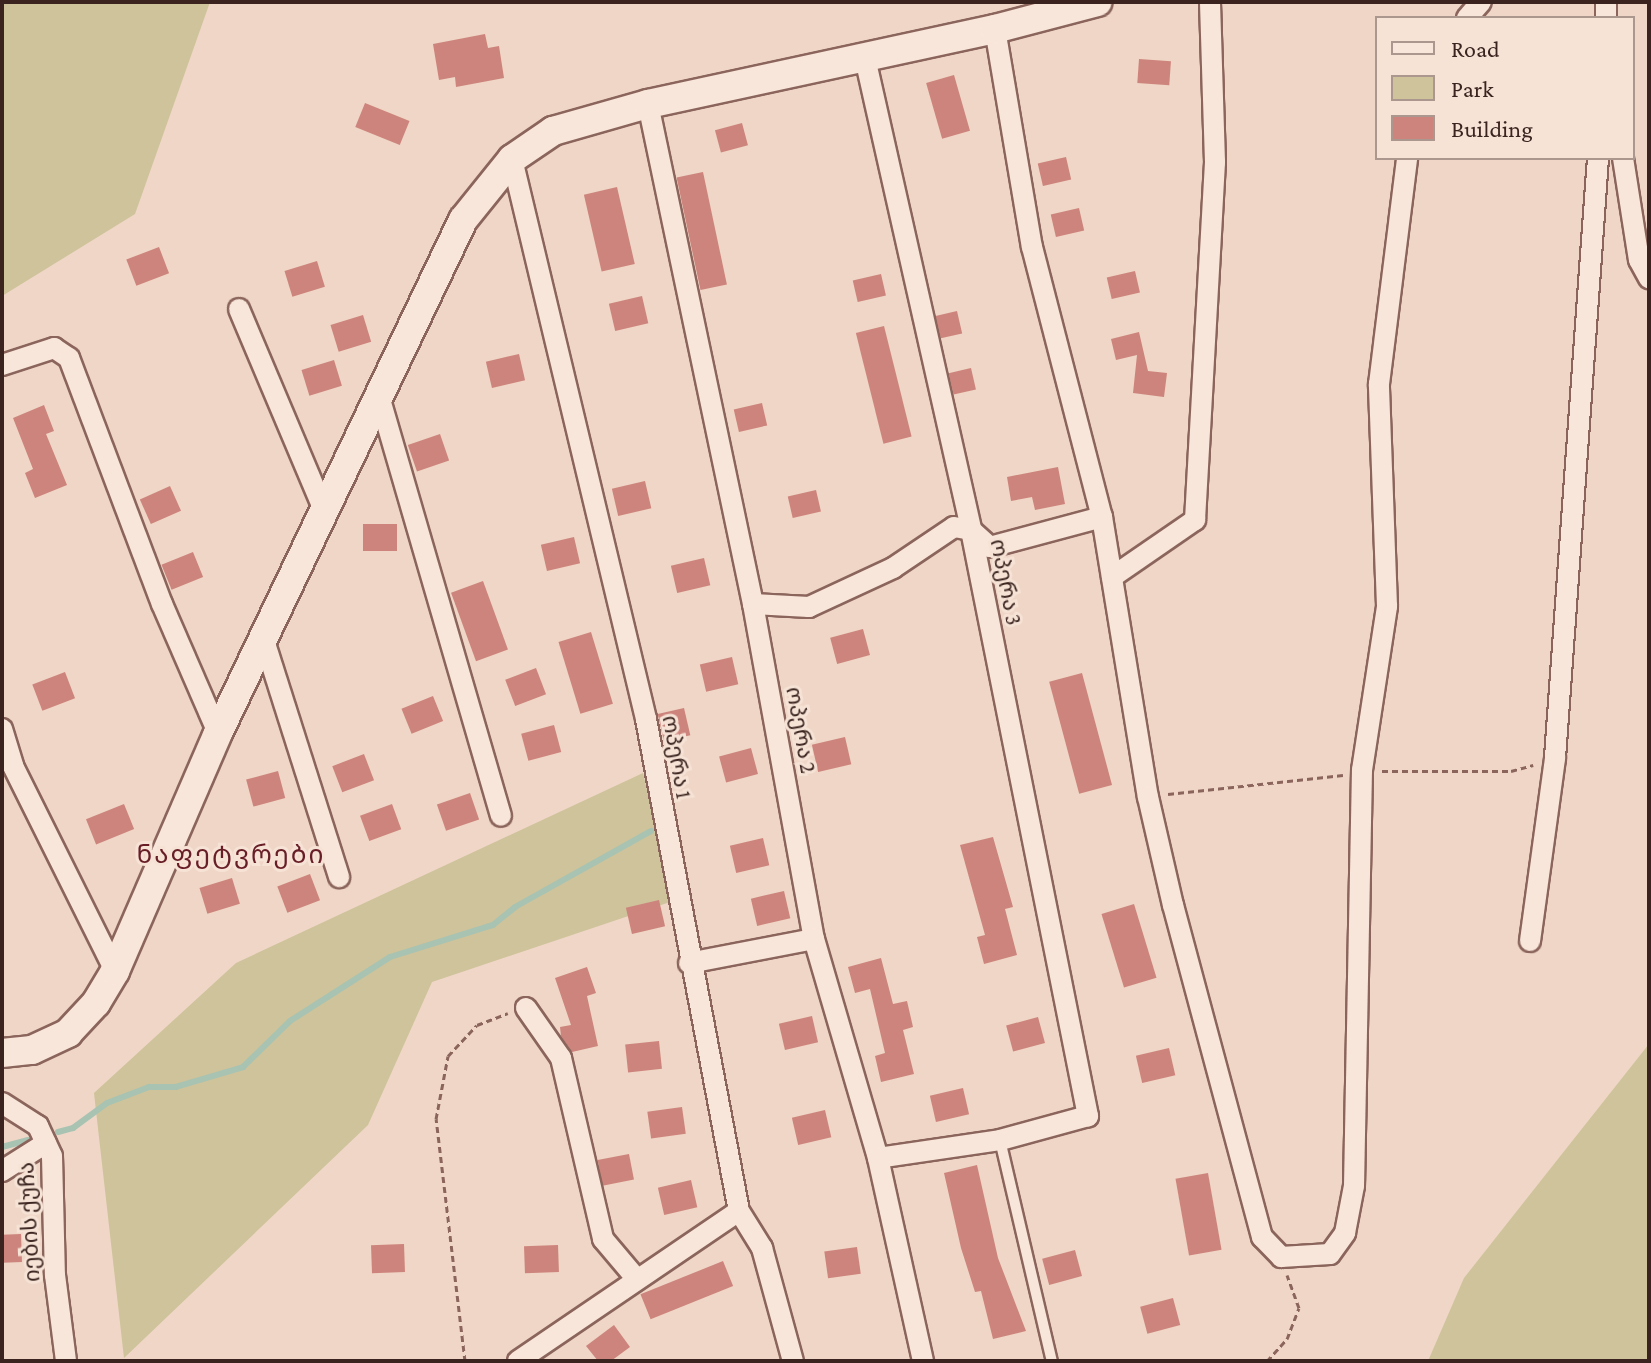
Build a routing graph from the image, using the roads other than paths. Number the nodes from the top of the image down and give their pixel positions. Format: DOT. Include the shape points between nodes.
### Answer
graph roads {
  1 [pos="1097,2"];
  2 [pos="1210,2"];
  3 [pos="995,29"];
  4 [pos="865,58"];
  5 [pos="648,104"];
  6 [pos="512,159"];
  7 [pos="1407,160"];
  8 [pos="1598,160"];
  9 [pos="1623,160"];
  10 [pos="1644,258"];
  11 [pos="1649,278"];
  12 [pos="239,309"];
  13 [pos="2,365"];
  14 [pos="379,396"];
  15 [pos="325,513"];
  16 [pos="1102,517"];
  17 [pos="971,530"];
  18 [pos="1112,577"];
  19 [pos="753,604"];
  20 [pos="263,637"];
  21 [pos="2,729"];
  22 [pos="218,733"];
  23 [pos="501,816"];
  24 [pos="339,877"];
  25 [pos="814,939"];
  26 [pos="1530,941"];
  27 [pos="689,963"];
  28 [pos="115,971"];
  29 [pos="526,1008"];
  30 [pos="2,1053"];
  31 [pos="2,1103"];
  32 [pos="1000,1140"];
  33 [pos="46,1143"];
  34 [pos="878,1158"];
  35 [pos="2,1171"];
  36 [pos="739,1211"];
  37 [pos="636,1278"];
  38 [pos="66,1361"];
  39 [pos="518,1361"];
  40 [pos="793,1361"];
  41 [pos="923,1361"];
  42 [pos="1052,1361"];
  1 -- 3 [label="street"];
  2 -- 18 [label="street" via="1215,162 1195,520"];
  3 -- 4 [label="street"];
  3 -- 16 [label="street" via="1032,247"];
  4 -- 5 [label="street"];
  4 -- 17 [label="street, ოპერა 3"];
  5 -- 6 [label="street" via="553,131"];
  5 -- 19 [label="street, ოპერა 2"];
  6 -- 14 [label="street" via="463,220"];
  6 -- 27 [label="street, ოპერა 1" via="646,719"];
  7 -- 18 [label="street" via="1379,384 1387,606 1362,770 1354,1186 1345,1233 1330,1254 1281,1257 1262,1237 1148,797"];
  8 -- 26 [label="street" via="1555,758"];
  9 -- 10 [label="street"];
  10 -- 11 [label="street"];
  12 -- 15 [label="street"];
  13 -- 22 [label="street" via="54,348 69,358 162,604"];
  14 -- 15 [label="street"];
  14 -- 23 [label="street"];
  15 -- 20 [label="street"];
  16 -- 17 [label="street" via="990,547"];
  16 -- 18 [label="street"];
  17 -- 19 [label="street" via="954,527 893,568 809,607"];
  17 -- 32 [label="street, ოპერა 3" via="1088,1116"];
  19 -- 25 [label="street, ოპერა 2"];
  20 -- 22 [label="street"];
  20 -- 24 [label="street"];
  21 -- 28 [label="street" via="13,766"];
  22 -- 28 [label="street"];
  25 -- 27 [label="street"];
  25 -- 34 [label="street, ოპერა 2"];
  27 -- 36 [label="street, ოპერა 1"];
  28 -- 30 [label="street" via="96,1003 68,1033 32,1050"];
  29 -- 37 [label="street" via="561,1058 603,1239"];
  31 -- 33 [label="street, იების ქუჩა" via="38,1126"];
  32 -- 34 [label="street"];
  32 -- 42 [label="lane"];
  33 -- 35 [label="street"];
  33 -- 38 [label="street, იების ქუჩა" via="52,1156 55,1275"];
  34 -- 41 [label="street, ოპერა 2"];
  36 -- 37 [label="street"];
  36 -- 40 [label="street, ოპერა 1" via="762,1248"];
  37 -- 39 [label="street"];
}
